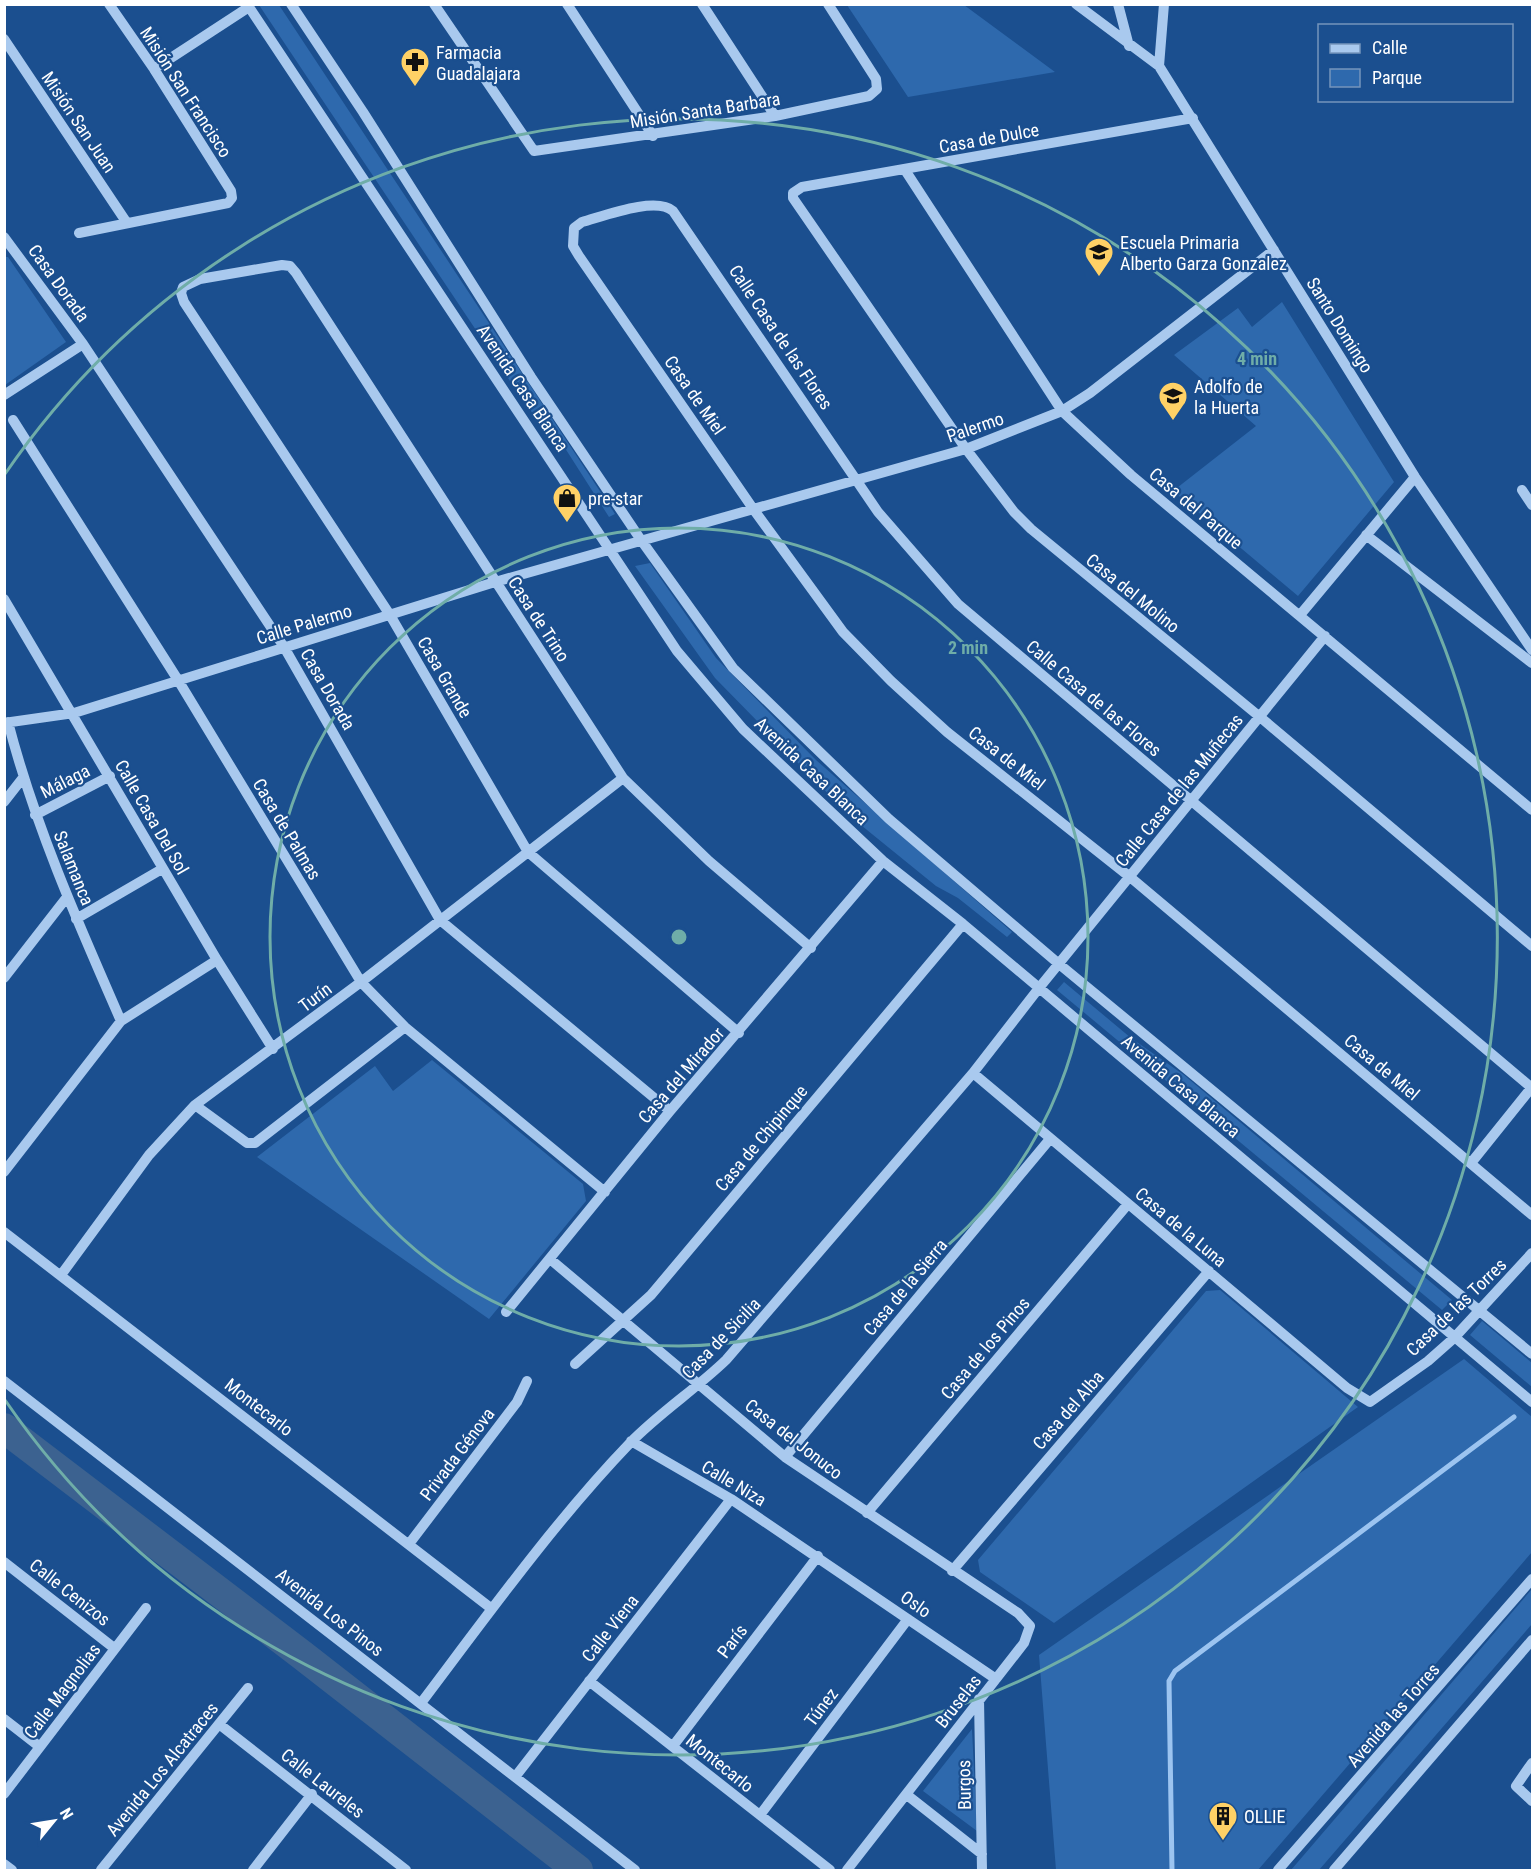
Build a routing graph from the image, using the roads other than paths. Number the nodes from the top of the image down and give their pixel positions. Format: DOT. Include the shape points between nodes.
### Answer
graph roads {
  1 [pos="109,4"];
  2 [pos="291,4"];
  3 [pos="434,4"];
  4 [pos="567,4"];
  5 [pos="702,4"];
  6 [pos="828,4"];
  7 [pos="1076,4"];
  8 [pos="1118,4"];
  9 [pos="1164,4"];
  10 [pos="248,6"];
  11 [pos="4,39"];
  12 [pos="1130,46"];
  13 [pos="1158,66"];
  14 [pos="154,69"];
  15 [pos="775,116"];
  16 [pos="1193,118"];
  17 [pos="653,136"];
  18 [pos="905,170"];
  19 [pos="793,193"];
  20 [pos="127,223"];
  21 [pos="574,228"];
  22 [pos="79,233"];
  23 [pos="4,237"];
  24 [pos="1274,250"];
  25 [pos="183,287"];
  26 [pos="83,344"];
  27 [pos="4,395"];
  28 [pos="1062,411"];
  29 [pos="12,420"];
  30 [pos="966,449"];
  31 [pos="1415,477"];
  32 [pos="859,480"];
  33 [pos="1522,490"];
  34 [pos="1533,505"];
  35 [pos="754,510"];
  36 [pos="1366,536"];
  37 [pos="641,540"];
  38 [pos="611,549"];
  39 [pos="495,582"];
  40 [pos="4,599"];
  41 [pos="390,615"];
  42 [pos="1300,615"];
  43 [pos="1325,636"];
  44 [pos="284,648"];
  45 [pos="1533,650"];
  46 [pos="1533,663"];
  47 [pos="178,680"];
  48 [pos="74,713"];
  49 [pos="1260,717"];
  50 [pos="6,722"];
  51 [pos="110,776"];
  52 [pos="623,778"];
  53 [pos="22,779"];
  54 [pos="1192,800"];
  55 [pos="4,802"];
  56 [pos="1533,810"];
  57 [pos="35,814"];
  58 [pos="528,852"];
  59 [pos="884,861"];
  60 [pos="162,869"];
  61 [pos="1130,877"];
  62 [pos="67,897"];
  63 [pos="76,919"];
  64 [pos="440,920"];
  65 [pos="963,924"];
  66 [pos="1533,946"];
  67 [pos="811,948"];
  68 [pos="217,960"];
  69 [pos="1059,964"];
  70 [pos="4,978"];
  71 [pos="361,982"];
  72 [pos="1038,988"];
  73 [pos="121,1021"];
  74 [pos="405,1027"];
  75 [pos="739,1033"];
  76 [pos="273,1049"];
  77 [pos="973,1073"];
  78 [pos="1532,1088"];
  79 [pos="195,1105"];
  80 [pos="670,1111"];
  81 [pos="1050,1139"];
  82 [pos="1471,1163"];
  83 [pos="4,1172"];
  84 [pos="605,1192"];
  85 [pos="1128,1204"];
  86 [pos="1533,1215"];
  87 [pos="4,1232"];
  88 [pos="1533,1253"];
  89 [pos="550,1259"];
  90 [pos="1209,1271"];
  91 [pos="61,1275"];
  92 [pos="506,1312"];
  93 [pos="1480,1312"];
  94 [pos="622,1319"];
  95 [pos="1455,1338"];
  96 [pos="1533,1354"];
  97 [pos="575,1364"];
  98 [pos="4,1380"];
  99 [pos="527,1381"];
  100 [pos="700,1385"];
  101 [pos="1370,1402"];
  102 [pos="1533,1402"];
  103 [pos="631,1441"];
  104 [pos="785,1457"];
  105 [pos="731,1499"];
  106 [pos="867,1514"];
  107 [pos="409,1544"];
  108 [pos="818,1556"];
  109 [pos="4,1562"];
  110 [pos="952,1571"];
  111 [pos="1533,1579"];
  112 [pos="146,1608"];
  113 [pos="492,1609"];
  114 [pos="908,1619"];
  115 [pos="1030,1626"];
  116 [pos="1533,1640"];
  117 [pos="114,1648"];
  118 [pos="996,1679"];
  119 [pos="589,1681"];
  120 [pos="248,1688"];
  121 [pos="979,1699"];
  122 [pos="421,1703"];
  123 [pos="4,1719"];
  124 [pos="219,1724"];
  125 [pos="673,1746"];
  126 [pos="40,1747"];
  127 [pos="1533,1763"];
  128 [pos="515,1777"];
  129 [pos="4,1794"];
  130 [pos="312,1794"];
  131 [pos="907,1795"];
  132 [pos="1533,1801"];
  133 [pos="760,1815"];
  134 [pos="982,1854"];
  135 [pos="4,1864"];
  136 [pos="12,1870"];
  137 [pos="101,1870"];
  138 [pos="253,1870"];
  139 [pos="406,1870"];
  140 [pos="635,1870"];
  141 [pos="830,1870"];
  142 [pos="847,1870"];
  143 [pos="982,1870"];
  144 [pos="1278,1870"];
  145 [pos="1334,1870"];
  1 -- 14 [label="street, Misión San Francisco"];
  2 -- 37 [label="street, Avenida Casa Blanca"];
  3 -- 17 [label="street, Misión Santa Barbara" via="534,152"];
  4 -- 17 [label="street"];
  5 -- 15 [label="street"];
  6 -- 15 [label="street, Misión Santa Barbara" via="876,79 877,89 869,96"];
  7 -- 12 [label="street"];
  8 -- 12 [label="street"];
  9 -- 13 [label="street"];
  10 -- 14 [label="street"];
  10 -- 38 [label="street, Avenida Casa Blanca"];
  11 -- 20 [label="street, Misión San Juan"];
  12 -- 13 [label="street"];
  13 -- 16 [label="street, Santo Domingo"];
  14 -- 20 [label="street, Misión San Francisco" via="232,198 228,203"];
  15 -- 17 [label="street, Misión Santa Barbara"];
  16 -- 18 [label="street, Casa de Dulce"];
  16 -- 24 [label="street, Santo Domingo"];
  18 -- 19 [label="street, Casa de Dulce" via="802,187"];
  18 -- 28 [label="street, Casa del Parque"];
  19 -- 30 [label="street, Casa del Molino" via="795,203"];
  20 -- 22 [label="street"];
  21 -- 32 [label="street, Calle Casa de las Flores" via="582,222 653,204 668,206"];
  21 -- 35 [label="street, Casa de Miel" via="573,246 579,256"];
  23 -- 26 [label="street, Casa Dorada"];
  24 -- 28 [label="street, Palermo"];
  24 -- 31 [label="street, Santo Domingo"];
  25 -- 39 [label="street, Casa de Trino" via="200,279 290,266"];
  25 -- 41 [label="street, Casa Grande" via="184,302"];
  26 -- 27 [label="street"];
  26 -- 44 [label="street, Casa Dorada"];
  28 -- 30 [label="street, Palermo"];
  28 -- 42 [label="street, Casa del Parque" via="1131,475"];
  29 -- 47 [label="street, Casa de Palmas"];
  30 -- 32 [label="street, Palermo"];
  30 -- 49 [label="street, Casa del Molino" via="1014,512 1043,540"];
  31 -- 36 [label="street"];
  31 -- 45 [label="street, Santo Domingo"];
  32 -- 35 [label="street, Palermo"];
  32 -- 54 [label="street, Calle Casa de las Flores" via="901,541 958,604"];
  33 -- 34 [label="street"];
  35 -- 37 [label="street, Palermo"];
  35 -- 61 [label="street, Casa de Miel" via="843,632 891,681 947,732"];
  36 -- 42 [label="street"];
  36 -- 46 [label="street"];
  37 -- 38 [label="street, Palermo"];
  37 -- 69 [label="street, Avenida Casa Blanca" via="733,668 888,819"];
  38 -- 39 [label="street, Calle Palermo"];
  38 -- 59 [label="street, Avenida Casa Blanca" via="677,651 713,697 742,729"];
  39 -- 41 [label="street, Calle Palermo"];
  39 -- 52 [label="street, Casa de Trino"];
  40 -- 48 [label="street, Calle Casa Del Sol"];
  41 -- 44 [label="street, Calle Palermo"];
  41 -- 58 [label="street, Casa Grande"];
  42 -- 43 [label="street, Casa del Parque"];
  43 -- 49 [label="street, Calle Casa de las Muñecas"];
  43 -- 56 [label="street, Casa del Parque"];
  44 -- 47 [label="street, Calle Palermo"];
  44 -- 64 [label="street, Casa Dorada"];
  47 -- 48 [label="street, Calle Palermo"];
  47 -- 71 [label="street, Casa de Palmas"];
  48 -- 50 [label="street, Calle Palermo"];
  48 -- 51 [label="street, Calle Casa Del Sol"];
  49 -- 54 [label="street, Calle Casa de las Muñecas"];
  49 -- 66 [label="street, Casa del Molino"];
  50 -- 53 [label="street, Salamanca"];
  51 -- 57 [label="street, Málaga"];
  51 -- 60 [label="street, Calle Casa Del Sol"];
  52 -- 58 [label="street, Turín"];
  52 -- 67 [label="street, Casa de Trino" via="709,861"];
  53 -- 55 [label="street, Málaga"];
  53 -- 57 [label="street, Salamanca"];
  54 -- 61 [label="street, Calle Casa de las Muñecas"];
  54 -- 78 [label="street, Calle Casa de las Flores"];
  57 -- 62 [label="street, Salamanca"];
  58 -- 64 [label="street, Turín"];
  58 -- 75 [label="street, Casa Grande"];
  59 -- 65 [label="street, Avenida Casa Blanca"];
  59 -- 67 [label="street, Casa del Mirador"];
  60 -- 63 [label="street"];
  60 -- 68 [label="street, Calle Casa Del Sol"];
  61 -- 69 [label="street, Calle Casa de las Muñecas"];
  61 -- 82 [label="street, Casa de Miel"];
  62 -- 63 [label="street, Salamanca"];
  62 -- 70 [label="street"];
  63 -- 73 [label="street, Salamanca"];
  64 -- 71 [label="street, Turín"];
  64 -- 80 [label="street, Casa Dorada"];
  65 -- 72 [label="street, Avenida Casa Blanca"];
  65 -- 94 [label="street, Casa de Chipinque" via="651,1294"];
  67 -- 75 [label="street, Casa del Mirador"];
  68 -- 73 [label="street"];
  68 -- 76 [label="street, Calle Casa Del Sol"];
  69 -- 72 [label="street, Calle Casa de las Muñecas"];
  69 -- 93 [label="street, Avenida Casa Blanca"];
  71 -- 74 [label="street, Casa de Palmas"];
  71 -- 76 [label="street, Turín"];
  72 -- 77 [label="street, Casa de Sicilia"];
  72 -- 95 [label="street, Avenida Casa Blanca"];
  73 -- 83 [label="street"];
  74 -- 79 [label="street" via="255,1143 247,1143"];
  74 -- 84 [label="street, Casa de Palmas"];
  75 -- 80 [label="street, Casa del Mirador"];
  76 -- 79 [label="street, Turín"];
  77 -- 81 [label="street, Casa de la Luna"];
  77 -- 100 [label="street, Casa de Sicilia" via="758,1325"];
  78 -- 82 [label="street"];
  79 -- 91 [label="street, Turín" via="149,1155"];
  80 -- 84 [label="street, Casa del Mirador"];
  81 -- 85 [label="street, Casa de la Luna"];
  81 -- 104 [label="street, Casa de la Sierra"];
  82 -- 86 [label="street, Casa de Miel"];
  84 -- 89 [label="street, Casa del Mirador"];
  85 -- 90 [label="street, Casa de la Luna"];
  85 -- 106 [label="street, Casa de los Pinos"];
  87 -- 91 [label="street, Montecarlo"];
  88 -- 93 [label="street, Casa de las Torres"];
  89 -- 92 [label="street, Casa del Mirador"];
  89 -- 94 [label="street, Casa del Jonuco"];
  90 -- 101 [label="street, Casa de la Luna" via="1347,1388"];
  90 -- 110 [label="street, Casa del Alba"];
  91 -- 107 [label="street, Montecarlo"];
  93 -- 95 [label="street, Casa de las Torres"];
  93 -- 96 [label="street, Avenida Casa Blanca"];
  94 -- 97 [label="street, Casa de Chipinque"];
  94 -- 100 [label="street, Casa del Jonuco"];
  95 -- 101 [label="street, Casa de las Torres"];
  95 -- 102 [label="street, Avenida Casa Blanca"];
  98 -- 122 [label="street, Avenida Los Pinos"];
  99 -- 107 [label="street, Privada Génova" via="517,1402"];
  100 -- 103 [label="street, Casa de Sicilia"];
  100 -- 104 [label="street, Casa del Jonuco"];
  103 -- 105 [label="street, Calle Niza"];
  103 -- 113 [label="street, Casa de Sicilia"];
  104 -- 106 [label="street, Casa del Jonuco"];
  105 -- 108 [label="street, Calle Niza"];
  105 -- 119 [label="street, Calle Viena"];
  106 -- 110 [label="street, Casa del Jonuco"];
  107 -- 113 [label="street, Montecarlo"];
  108 -- 114 [label="street, Oslo"];
  108 -- 125 [label="street, París"];
  109 -- 117 [label="street, Calle Cenizos"];
  110 -- 115 [label="street, Casa del Jonuco" via="1018,1613"];
  111 -- 144 [label="street, Avenida las Torres"];
  112 -- 117 [label="street, Calle Magnolias"];
  113 -- 122 [label="street, Casa de Sicilia"];
  114 -- 118 [label="street, Oslo"];
  114 -- 133 [label="street, Túnez"];
  115 -- 118 [label="street, Bruselas" via="1024,1643"];
  116 -- 145 [label="street"];
  117 -- 126 [label="street, Calle Magnolias"];
  118 -- 121 [label="street, Bruselas"];
  119 -- 125 [label="street, Montecarlo"];
  119 -- 128 [label="street, Calle Viena"];
  120 -- 124 [label="street, Avenida Los Alcatraces"];
  121 -- 131 [label="street, Bruselas"];
  121 -- 134 [label="street, Burgos"];
  122 -- 128 [label="street, Avenida Los Pinos"];
  123 -- 126 [label="street"];
  124 -- 130 [label="street, Calle Laureles"];
  124 -- 137 [label="street, Avenida Los Alcatraces"];
  125 -- 133 [label="street, Montecarlo"];
  126 -- 129 [label="street, Calle Magnolias"];
  127 -- 132 [label="street" via="1516,1786"];
  128 -- 140 [label="street, Avenida Los Pinos"];
  130 -- 138 [label="street"];
  130 -- 139 [label="street, Calle Laureles"];
  131 -- 134 [label="street"];
  131 -- 142 [label="street, Bruselas"];
  133 -- 141 [label="street, Montecarlo"];
  134 -- 143 [label="street, Burgos"];
  135 -- 136 [label="street"];
}
